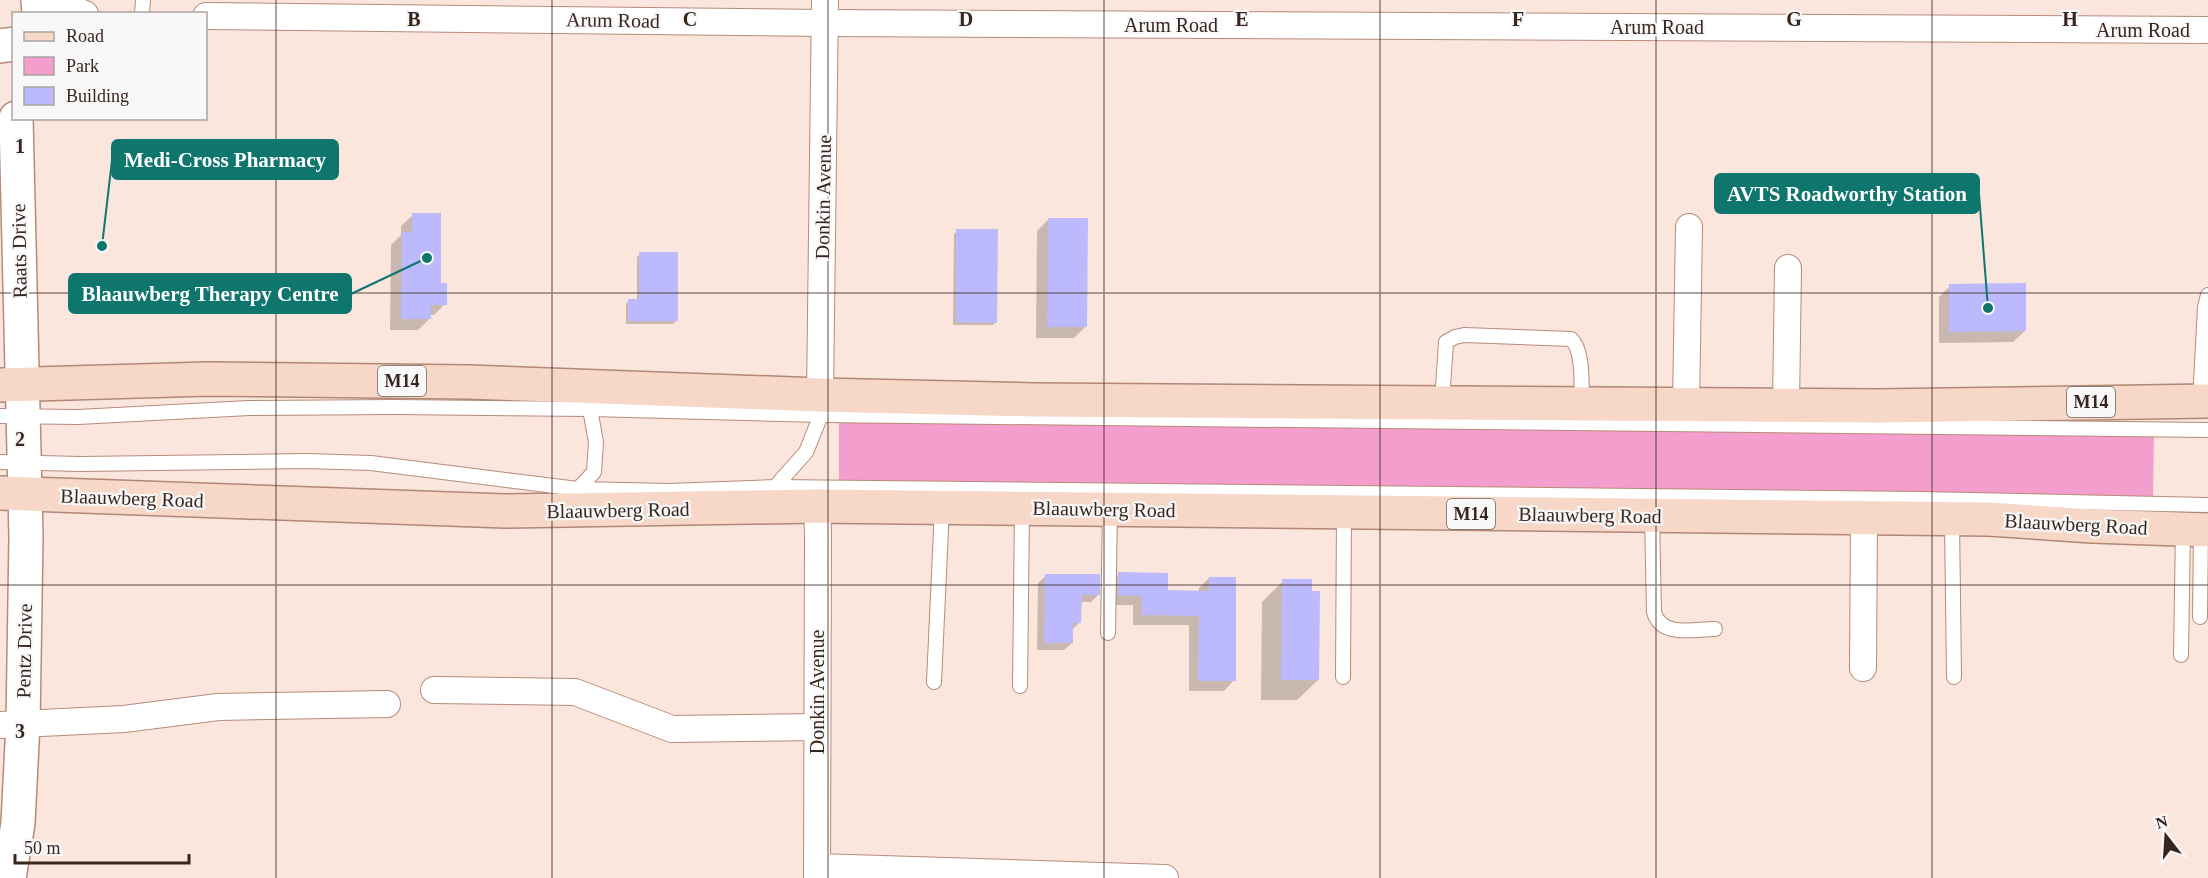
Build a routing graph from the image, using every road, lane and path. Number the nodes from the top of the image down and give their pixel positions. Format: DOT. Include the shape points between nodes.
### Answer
graph roads {
  1 [pos="50,0"];
  2 [pos="825,11"];
  3 [pos="80,12"];
  4 [pos="207,16"];
  5 [pos="2208,30"];
  6 [pos="16,120"];
  7 [pos="1689,227"];
  8 [pos="1788,268"];
  9 [pos="2208,295"];
  10 [pos="2205,360"];
  11 [pos="11,384"];
  12 [pos="727,391"];
  13 [pos="1442,402"];
  14 [pos="1582,403"];
  15 [pos="1686,404"];
  16 [pos="821,405"];
  17 [pos="1786,405"];
  18 [pos="590,409"];
  19 [pos="2205,411"];
  20 [pos="11,417"];
  21 [pos="13,478"];
  22 [pos="775,488"];
  23 [pos="578,489"];
  24 [pos="817,506"];
  25 [pos="942,508"];
  26 [pos="1022,508"];
  27 [pos="740,509"];
  28 [pos="1110,510"];
  29 [pos="1344,512"];
  30 [pos="1652,516"];
  31 [pos="1864,518"];
  32 [pos="1952,519"];
  33 [pos="2200,523"];
  34 [pos="2200,617"];
  35 [pos="1715,628"];
  36 [pos="1108,633"];
  37 [pos="2181,655"];
  38 [pos="1863,668"];
  39 [pos="1343,677"];
  40 [pos="1954,677"];
  41 [pos="934,682"];
  42 [pos="1020,686"];
  43 [pos="434,690"];
  44 [pos="387,705"];
  45 [pos="817,727"];
  46 [pos="14,737"];
  47 [pos="7,864"];
  48 [pos="817,872"];
  49 [pos="1165,878"];
  1 -- 3 [label="street"];
  2 -- 4 [label="street, Arum Road"];
  2 -- 5 [label="street, Arum Road"];
  2 -- 16 [label="street, Donkin Avenue"];
  6 -- 11 [label="street, Raats Drive"];
  7 -- 15 [label="street"];
  8 -- 17 [label="street"];
  9 -- 10 [label="lane"];
  10 -- 19 [label="lane"];
  11 -- 12 [label="main road, M14" via="208,380 469,382"];
  11 -- 20 [label="street, Raats Drive"];
  12 -- 16 [label="main road, M14"];
  12 -- 18 [label="lane"];
  13 -- 14 [label="main road, M14"];
  13 -- 14 [label="lane" via="1446,342 1464,335 1571,339 1579,352"];
  13 -- 16 [label="main road, M14" via="1046,400"];
  14 -- 15 [label="main road, M14"];
  15 -- 17 [label="main road, M14"];
  16 -- 18 [label="lane"];
  16 -- 19 [label="lane"];
  16 -- 22 [label="lane" via="806,452"];
  17 -- 19 [label="main road, M14"];
  18 -- 20 [label="lane" via="249,408"];
  18 -- 23 [label="lane" via="596,442 594,472"];
  20 -- 21 [label="street, Pentz Drive"];
  21 -- 23 [label="lane" via="371,463"];
  21 -- 27 [label="main road, Blaauwberg Road / M14" via="506,511"];
  21 -- 46 [label="street, Pentz Drive"];
  22 -- 23 [label="lane"];
  22 -- 33 [label="lane" via="1908,499"];
  23 -- 27 [label="lane"];
  24 -- 25 [label="main road, Blaauwberg Road / M14"];
  24 -- 27 [label="main road, Blaauwberg Road / M14"];
  24 -- 45 [label="street, Donkin Avenue"];
  25 -- 26 [label="main road, Blaauwberg Road / M14"];
  25 -- 41 [label="lane"];
  26 -- 28 [label="main road, Blaauwberg Road / M14"];
  26 -- 42 [label="lane"];
  28 -- 29 [label="main road, Blaauwberg Road / M14"];
  28 -- 36 [label="lane"];
  29 -- 30 [label="main road, Blaauwberg Road / M14"];
  29 -- 39 [label="lane"];
  30 -- 31 [label="main road, Blaauwberg Road / M14"];
  30 -- 35 [label="lane" via="1656,621 1671,629"];
  31 -- 32 [label="main road, Blaauwberg Road / M14"];
  31 -- 38 [label="street"];
  32 -- 33 [label="main road, Blaauwberg Road / M14" via="2091,526"];
  32 -- 40 [label="lane"];
  33 -- 34 [label="lane"];
  33 -- 37 [label="lane"];
  43 -- 45 [label="street" via="575,692 672,729"];
  44 -- 46 [label="street" via="218,707"];
  45 -- 48 [label="street, Donkin Avenue"];
  46 -- 47 [label="street, Pentz Drive" via="18,823"];
  48 -- 49 [label="street"];
}
